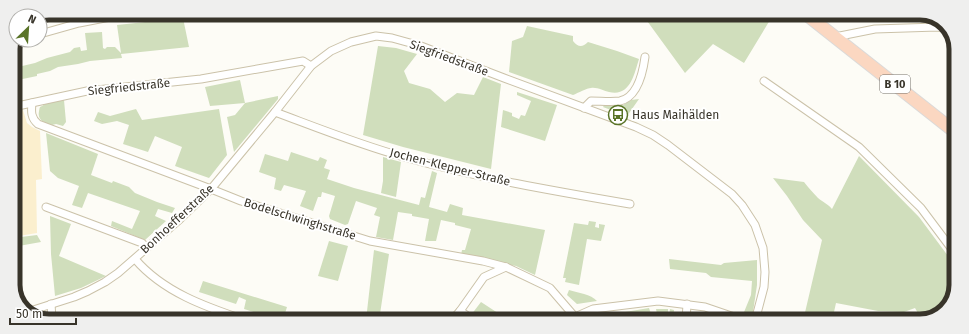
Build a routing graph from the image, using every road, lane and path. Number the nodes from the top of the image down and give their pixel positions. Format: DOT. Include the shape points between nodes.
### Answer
graph roads {
  1 [pos="94,20"];
  2 [pos="813,20"];
  3 [pos="938,27"];
  4 [pos="48,32"];
  5 [pos="835,37"];
  6 [pos="645,57"];
  7 [pos="311,66"];
  8 [pos="764,81"];
  9 [pos="32,103"];
  10 [pos="20,106"];
  11 [pos="584,108"];
  12 [pos="275,112"];
  13 [pos="949,127"];
  14 [pos="211,189"];
  15 [pos="630,204"];
  16 [pos="46,207"];
  17 [pos="949,245"];
  18 [pos="147,248"];
  19 [pos="135,259"];
  20 [pos="506,266"];
  21 [pos="51,304"];
  22 [pos="687,304"];
  23 [pos="34,310"];
  24 [pos="460,312"];
  25 [pos="52,314"];
  26 [pos="221,314"];
  27 [pos="464,314"];
  28 [pos="572,314"];
  29 [pos="583,314"];
  30 [pos="686,314"];
  31 [pos="726,314"];
  32 [pos="757,314"];
  1 -- 4 [label="street"];
  2 -- 5 [label="main road, B 10"];
  3 -- 5 [label="street" via="875,29"];
  5 -- 13 [label="main road, B 10"];
  6 -- 11 [label="street" via="643,72 636,88 629,96 621,101 591,101"];
  7 -- 9 [label="street, Siegfriedstraße" via="303,61 201,79 87,91"];
  7 -- 11 [label="street, Siegfriedstraße" via="331,51 351,42 376,36 392,38 421,46"];
  7 -- 12 [label="street, Bonhoefferstraße"];
  8 -- 17 [label="street" via="859,147 921,208"];
  9 -- 10 [label="street, Siegfriedstraße"];
  9 -- 14 [label="street, Bodelschwinghstraße" via="31,113 38,124"];
  11 -- 32 [label="street, Siegfriedstraße" via="636,126 653,135 732,194 742,205 755,225 763,248 764,287"];
  12 -- 14 [label="street, Bonhoefferstraße"];
  12 -- 15 [label="street, Jochen-Klepper-Straße" via="404,157 492,179"];
  14 -- 18 [label="street, Bonhoefferstraße"];
  14 -- 20 [label="street, Bodelschwinghstraße" via="241,201 370,241"];
  16 -- 18 [label="street" via="142,243"];
  18 -- 19 [label="street, Bonhoefferstraße"];
  19 -- 21 [label="street, Bonhoefferstraße" via="105,282 74,297"];
  19 -- 26 [label="street" via="149,274 172,289"];
  20 -- 24 [label="street" via="484,277"];
  20 -- 28 [label="street, Bodelschwinghstraße" via="550,288"];
  21 -- 23 [label="street, Bonhoefferstraße"];
  21 -- 25 [label="street"];
  22 -- 29 [label="street" via="658,300 592,309"];
  22 -- 30 [label="street"];
  22 -- 31 [label="street"];
  24 -- 27 [label="street"];
}
